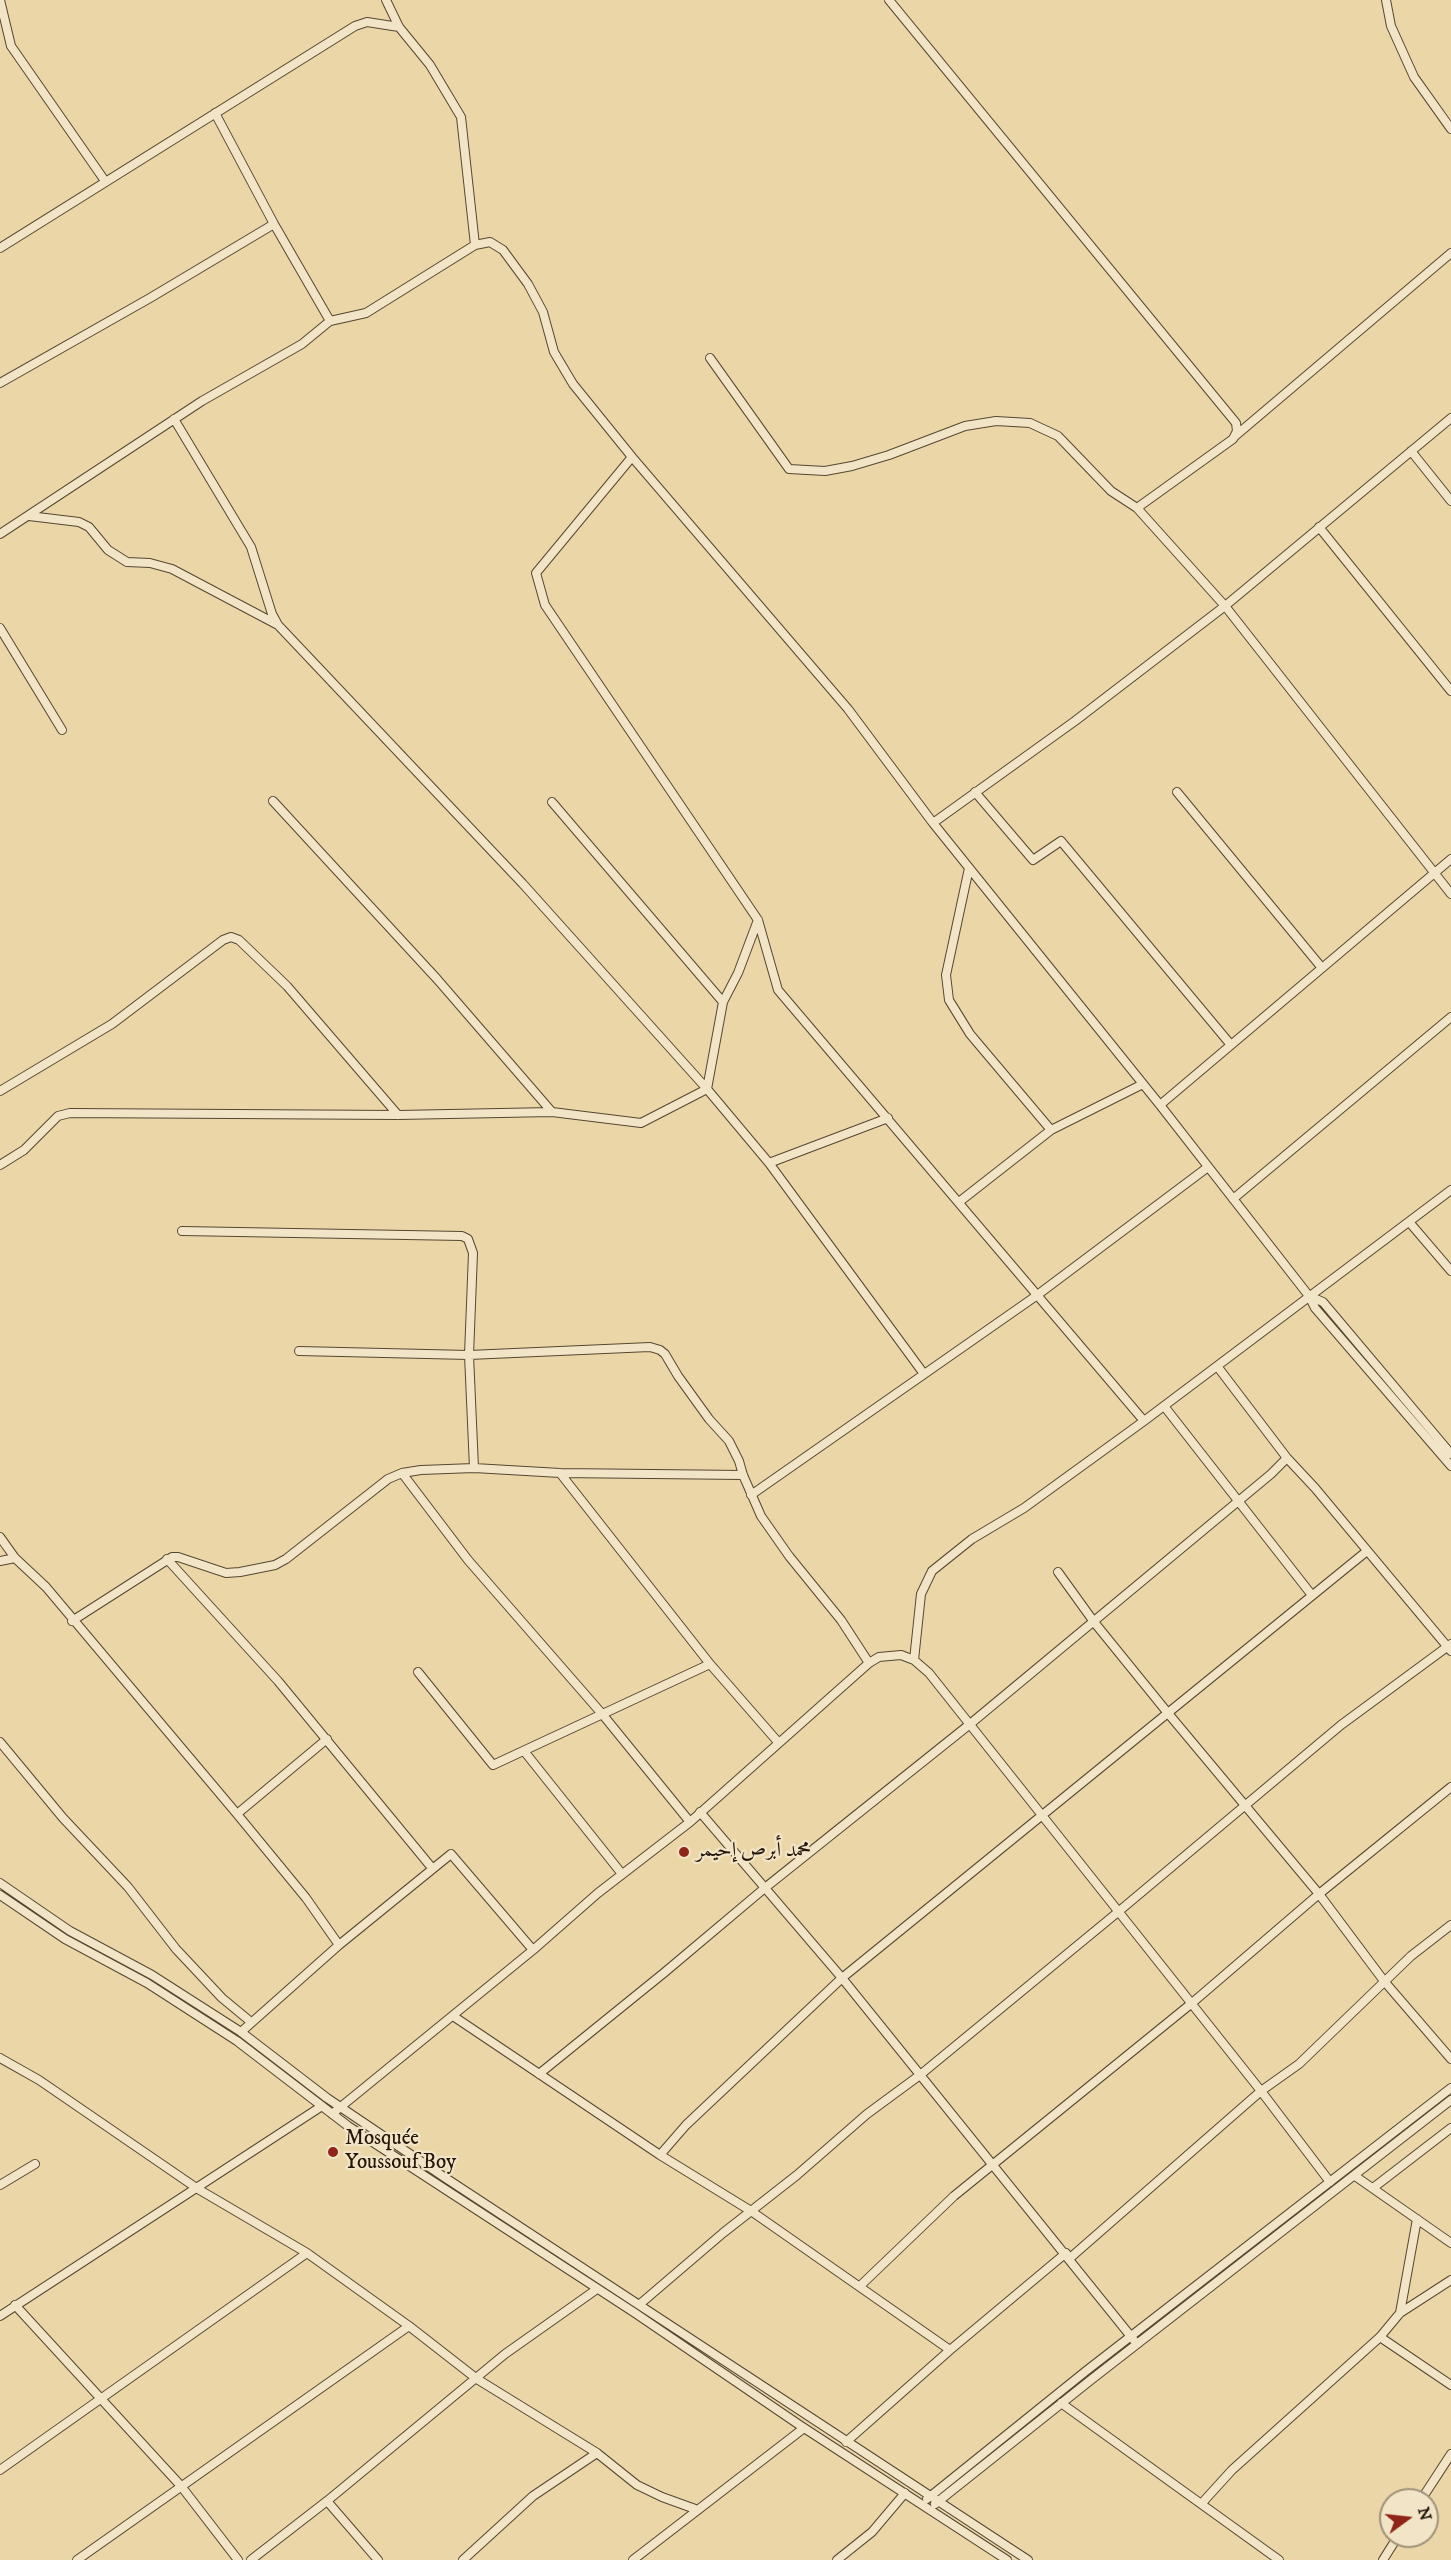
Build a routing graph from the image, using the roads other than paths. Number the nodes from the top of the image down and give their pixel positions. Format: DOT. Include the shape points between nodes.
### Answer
graph roads {
  1 [pos="0,0"];
  2 [pos="386,0"];
  3 [pos="889,0"];
  4 [pos="1386,0"];
  5 [pos="399,27"];
  6 [pos="215,113"];
  7 [pos="1451,129"];
  8 [pos="105,181"];
  9 [pos="274,224"];
  10 [pos="475,245"];
  11 [pos="0,248"];
  12 [pos="1451,253"];
  13 [pos="330,321"];
  14 [pos="710,358"];
  15 [pos="0,383"];
  16 [pos="1451,418"];
  17 [pos="174,419"];
  18 [pos="1233,439"];
  19 [pos="1411,452"];
  20 [pos="632,457"];
  21 [pos="1451,501"];
  22 [pos="1137,508"];
  23 [pos="28,516"];
  24 [pos="1319,527"];
  25 [pos="0,534"];
  26 [pos="1225,606"];
  27 [pos="278,625"];
  28 [pos="0,628"];
  29 [pos="1451,691"];
  30 [pos="62,730"];
  31 [pos="975,792"];
  32 [pos="1177,792"];
  33 [pos="273,801"];
  34 [pos="552,802"];
  35 [pos="933,823"];
  36 [pos="1451,859"];
  37 [pos="969,868"];
  38 [pos="1434,873"];
  39 [pos="1451,894"];
  40 [pos="758,920"];
  41 [pos="1322,968"];
  42 [pos="723,1002"];
  43 [pos="1451,1017"];
  44 [pos="1231,1045"];
  45 [pos="1143,1084"];
  46 [pos="706,1089"];
  47 [pos="0,1091"];
  48 [pos="1160,1105"];
  49 [pos="552,1112"];
  50 [pos="398,1115"];
  51 [pos="888,1118"];
  52 [pos="1051,1130"];
  53 [pos="769,1163"];
  54 [pos="0,1165"];
  55 [pos="1209,1167"];
  56 [pos="1451,1190"];
  57 [pos="1233,1198"];
  58 [pos="959,1202"];
  59 [pos="1410,1222"];
  60 [pos="182,1231"];
  61 [pos="1451,1271"];
  62 [pos="1036,1296"];
  63 [pos="1309,1296"];
  64 [pos="299,1351"];
  65 [pos="468,1355"];
  66 [pos="1217,1366"];
  67 [pos="924,1374"];
  68 [pos="1164,1406"];
  69 [pos="1144,1422"];
  70 [pos="1451,1454"];
  71 [pos="1287,1458"];
  72 [pos="1451,1466"];
  73 [pos="474,1468"];
  74 [pos="402,1473"];
  75 [pos="560,1473"];
  76 [pos="743,1475"];
  77 [pos="751,1495"];
  78 [pos="1238,1501"];
  79 [pos="0,1537"];
  80 [pos="1367,1551"];
  81 [pos="15,1558"];
  82 [pos="167,1559"];
  83 [pos="0,1561"];
  84 [pos="1058,1572"];
  85 [pos="1311,1594"];
  86 [pos="72,1621"];
  87 [pos="1094,1622"];
  88 [pos="1450,1647"];
  89 [pos="914,1660"];
  90 [pos="869,1663"];
  91 [pos="710,1664"];
  92 [pos="418,1672"];
  93 [pos="1167,1712"];
  94 [pos="603,1715"];
  95 [pos="970,1724"];
  96 [pos="327,1739"];
  97 [pos="0,1742"];
  98 [pos="778,1742"];
  99 [pos="524,1751"];
  100 [pos="1451,1787"];
  101 [pos="1246,1806"];
  102 [pos="700,1812"];
  103 [pos="237,1814"];
  104 [pos="1041,1814"];
  105 [pos="690,1822"];
  106 [pos="432,1868"];
  107 [pos="622,1874"];
  108 [pos="0,1883"];
  109 [pos="766,1887"];
  110 [pos="0,1894"];
  111 [pos="1318,1894"];
  112 [pos="1118,1912"];
  113 [pos="1451,1924"];
  114 [pos="339,1945"];
  115 [pos="533,1950"];
  116 [pos="842,1978"];
  117 [pos="1384,1981"];
  118 [pos="1191,2003"];
  119 [pos="453,2016"];
  120 [pos="251,2022"];
  121 [pos="241,2032"];
  122 [pos="0,2058"];
  123 [pos="1451,2059"];
  124 [pos="539,2074"];
  125 [pos="920,2075"];
  126 [pos="1451,2088"];
  127 [pos="1262,2091"];
  128 [pos="1451,2100"];
  129 [pos="322,2106"];
  130 [pos="341,2107"];
  131 [pos="332,2114"];
  132 [pos="1451,2128"];
  133 [pos="660,2155"];
  134 [pos="35,2164"];
  135 [pos="994,2164"];
  136 [pos="1355,2176"];
  137 [pos="1330,2182"];
  138 [pos="0,2185"];
  139 [pos="1373,2188"];
  140 [pos="198,2189"];
  141 [pos="751,2211"];
  142 [pos="1417,2219"];
  143 [pos="1451,2243"];
  144 [pos="307,2253"];
  145 [pos="1068,2255"];
  146 [pos="1451,2280"];
  147 [pos="860,2286"];
  148 [pos="597,2289"];
  149 [pos="640,2304"];
  150 [pos="15,2305"];
  151 [pos="1400,2313"];
  152 [pos="0,2316"];
  153 [pos="409,2326"];
  154 [pos="1380,2337"];
  155 [pos="1134,2340"];
  156 [pos="950,2350"];
  157 [pos="477,2379"];
  158 [pos="1451,2385"];
  159 [pos="101,2400"];
  160 [pos="1061,2403"];
  161 [pos="804,2428"];
  162 [pos="846,2442"];
  163 [pos="597,2453"];
  164 [pos="1451,2454"];
  165 [pos="0,2470"];
  166 [pos="181,2486"];
  167 [pos="1429,2488"];
  168 [pos="905,2493"];
  169 [pos="930,2496"];
  170 [pos="327,2501"];
  171 [pos="939,2501"];
  172 [pos="921,2503"];
  173 [pos="1202,2503"];
  174 [pos="930,2508"];
  175 [pos="698,2510"];
  176 [pos="76,2560"];
  177 [pos="238,2560"];
  178 [pos="251,2560"];
  179 [pos="378,2560"];
  180 [pos="463,2560"];
  181 [pos="633,2560"];
  182 [pos="837,2560"];
  183 [pos="1007,2560"];
  184 [pos="1028,2560"];
  185 [pos="1279,2560"];
  1 -- 8 [label="street" via="11,46"];
  2 -- 5 [label="street"];
  3 -- 18 [label="street" via="1236,423"];
  4 -- 7 [label="street" via="1391,26 1414,77"];
  5 -- 6 [label="street" via="367,22 355,26"];
  5 -- 10 [label="street" via="430,65 461,117"];
  6 -- 8 [label="street"];
  6 -- 9 [label="street"];
  8 -- 11 [label="street"];
  9 -- 13 [label="street"];
  9 -- 15 [label="street"];
  10 -- 13 [label="street" via="366,313"];
  10 -- 20 [label="street" via="490,242 503,250 543,312 554,352 573,384"];
  12 -- 18 [label="street"];
  13 -- 17 [label="street" via="302,344"];
  14 -- 22 [label="street" via="789,469 825,471 852,466 965,426 996,421 1030,423 1058,436 1112,491"];
  16 -- 19 [label="street"];
  17 -- 23 [label="street"];
  17 -- 27 [label="street" via="251,547"];
  18 -- 22 [label="street"];
  19 -- 21 [label="street"];
  19 -- 24 [label="street"];
  20 -- 35 [label="street" via="848,709"];
  20 -- 40 [label="street" via="536,573 545,605"];
  22 -- 26 [label="street"];
  23 -- 25 [label="street"];
  23 -- 27 [label="street" via="79,522 127,562 172,569"];
  24 -- 26 [label="street"];
  24 -- 29 [label="street"];
  26 -- 31 [label="street"];
  26 -- 38 [label="street"];
  27 -- 46 [label="street" via="523,884"];
  28 -- 30 [label="street"];
  31 -- 35 [label="street"];
  31 -- 44 [label="street" via="1033,860 1061,841"];
  32 -- 41 [label="street"];
  33 -- 49 [label="street" via="437,979"];
  34 -- 42 [label="street"];
  35 -- 37 [label="street"];
  36 -- 38 [label="street"];
  37 -- 45 [label="street"];
  37 -- 52 [label="street" via="946,975 949,1000 970,1034"];
  38 -- 39 [label="street"];
  38 -- 41 [label="street"];
  40 -- 42 [label="street"];
  40 -- 51 [label="street" via="778,990"];
  41 -- 44 [label="street"];
  42 -- 46 [label="street"];
  43 -- 57 [label="street"];
  44 -- 48 [label="street"];
  45 -- 48 [label="street"];
  45 -- 52 [label="street"];
  46 -- 49 [label="street" via="641,1123"];
  46 -- 53 [label="street"];
  47 -- 50 [label="street" via="112,1024 231,937 239,940 287,986"];
  48 -- 55 [label="street"];
  49 -- 50 [label="street"];
  50 -- 54 [label="street" via="70,1113 58,1116 24,1150"];
  51 -- 53 [label="street"];
  51 -- 58 [label="street"];
  52 -- 58 [label="street"];
  53 -- 67 [label="street"];
  55 -- 57 [label="street"];
  55 -- 62 [label="street"];
  56 -- 59 [label="street"];
  57 -- 63 [label="street"];
  58 -- 62 [label="street"];
  59 -- 61 [label="street"];
  59 -- 63 [label="street"];
  60 -- 65 [label="street" via="462,1236 468,1239 473,1252"];
  62 -- 67 [label="street"];
  62 -- 69 [label="street"];
  63 -- 66 [label="street"];
  63 -- 70 [label="street" via="1323,1302"];
  63 -- 72 [label="street" via="1315,1308"];
  64 -- 65 [label="street"];
  65 -- 73 [label="street"];
  65 -- 76 [label="street" via="650,1347 660,1350 729,1441"];
  66 -- 68 [label="street"];
  66 -- 71 [label="street"];
  67 -- 77 [label="street"];
  68 -- 69 [label="street"];
  68 -- 78 [label="street"];
  69 -- 89 [label="street" via="1024,1508 972,1539 932,1571 921,1594"];
  71 -- 78 [label="street"];
  71 -- 80 [label="street"];
  73 -- 74 [label="street"];
  73 -- 75 [label="street"];
  74 -- 82 [label="street" via="388,1479 275,1565 226,1573 178,1557"];
  74 -- 94 [label="street" via="468,1560"];
  75 -- 76 [label="street"];
  75 -- 91 [label="street"];
  76 -- 77 [label="street"];
  77 -- 90 [label="street" via="761,1516"];
  78 -- 85 [label="street"];
  78 -- 87 [label="street"];
  79 -- 81 [label="street"];
  80 -- 85 [label="street"];
  80 -- 88 [label="street"];
  81 -- 83 [label="street"];
  81 -- 86 [label="street" via="46,1587"];
  82 -- 86 [label="street"];
  82 -- 96 [label="street"];
  84 -- 87 [label="street"];
  85 -- 93 [label="street"];
  86 -- 103 [label="street"];
  87 -- 93 [label="street"];
  87 -- 95 [label="street"];
  88 -- 101 [label="street" via="1341,1725"];
  89 -- 90 [label="street" via="901,1655 879,1657"];
  89 -- 95 [label="street"];
  90 -- 98 [label="street"];
  91 -- 94 [label="street"];
  91 -- 98 [label="street"];
  92 -- 99 [label="street" via="494,1765"];
  93 -- 101 [label="street"];
  93 -- 104 [label="street"];
  94 -- 99 [label="street"];
  94 -- 105 [label="street"];
  95 -- 104 [label="street"];
  95 -- 109 [label="street"];
  96 -- 103 [label="street"];
  96 -- 106 [label="street"];
  97 -- 120 [label="street" via="63,1818 128,1887 176,1949 222,1998"];
  98 -- 102 [label="street"];
  99 -- 107 [label="street"];
  100 -- 111 [label="street"];
  101 -- 111 [label="street"];
  101 -- 112 [label="street"];
  102 -- 105 [label="street"];
  102 -- 109 [label="street"];
  103 -- 114 [label="street"];
  104 -- 112 [label="street"];
  104 -- 116 [label="street"];
  105 -- 107 [label="street"];
  106 -- 114 [label="street"];
  106 -- 115 [label="street" via="451,1854"];
  107 -- 115 [label="street"];
  108 -- 121 [label="street" via="70,1931 152,1975"];
  109 -- 116 [label="street"];
  109 -- 124 [label="street"];
  110 -- 129 [label="street" via="65,1940 147,1983 237,2041"];
  111 -- 117 [label="street"];
  111 -- 118 [label="street"];
  112 -- 118 [label="street"];
  112 -- 125 [label="street"];
  113 -- 117 [label="street"];
  114 -- 120 [label="street"];
  115 -- 119 [label="street"];
  116 -- 125 [label="street"];
  116 -- 133 [label="street" via="686,2125"];
  117 -- 123 [label="street"];
  117 -- 127 [label="street" via="1299,2064"];
  118 -- 127 [label="street"];
  118 -- 135 [label="street"];
  119 -- 124 [label="street"];
  119 -- 130 [label="street"];
  120 -- 121 [label="street"];
  121 -- 130 [label="street"];
  122 -- 140 [label="street" via="39,2080"];
  124 -- 133 [label="street"];
  125 -- 135 [label="street"];
  125 -- 141 [label="street"];
  126 -- 137 [label="street"];
  127 -- 137 [label="street"];
  127 -- 145 [label="street"];
  128 -- 136 [label="street"];
  129 -- 131 [label="street"];
  129 -- 140 [label="street"];
  130 -- 131 [label="street"];
  130 -- 149 [label="street"];
  131 -- 148 [label="street"];
  132 -- 139 [label="street"];
  133 -- 141 [label="street"];
  134 -- 138 [label="street"];
  135 -- 145 [label="street"];
  135 -- 147 [label="street" via="946,2203"];
  136 -- 139 [label="street"];
  136 -- 155 [label="street"];
  137 -- 155 [label="street"];
  139 -- 142 [label="street"];
  140 -- 144 [label="street"];
  140 -- 150 [label="street"];
  141 -- 147 [label="street"];
  141 -- 149 [label="street"];
  142 -- 143 [label="street"];
  142 -- 151 [label="street"];
  144 -- 153 [label="street"];
  144 -- 159 [label="street"];
  145 -- 155 [label="street"];
  145 -- 156 [label="street"];
  146 -- 151 [label="street"];
  147 -- 156 [label="street"];
  148 -- 157 [label="street" via="505,2354"];
  148 -- 161 [label="street"];
  149 -- 162 [label="street"];
  150 -- 152 [label="street"];
  150 -- 159 [label="street"];
  151 -- 154 [label="street"];
  153 -- 157 [label="street"];
  153 -- 166 [label="street"];
  154 -- 158 [label="street"];
  154 -- 173 [label="street" via="1232,2470"];
  155 -- 160 [label="street"];
  155 -- 169 [label="street"];
  156 -- 162 [label="street"];
  157 -- 163 [label="street"];
  157 -- 170 [label="street"];
  159 -- 165 [label="street"];
  159 -- 166 [label="street"];
  160 -- 171 [label="street"];
  160 -- 173 [label="street"];
  161 -- 168 [label="street"];
  161 -- 175 [label="street"];
  162 -- 169 [label="street"];
  163 -- 175 [label="street" via="637,2485"];
  163 -- 180 [label="street" via="532,2496"];
  164 -- 167 [label="street"];
  166 -- 176 [label="street"];
  166 -- 177 [label="street"];
  168 -- 172 [label="street"];
  168 -- 182 [label="street" via="872,2532"];
  169 -- 171 [label="street"];
  169 -- 172 [label="street"];
  170 -- 178 [label="street"];
  170 -- 179 [label="street"];
  171 -- 174 [label="street"];
  171 -- 184 [label="street"];
  172 -- 174 [label="street"];
  173 -- 185 [label="street"];
  174 -- 183 [label="street"];
  175 -- 181 [label="street"];
}
